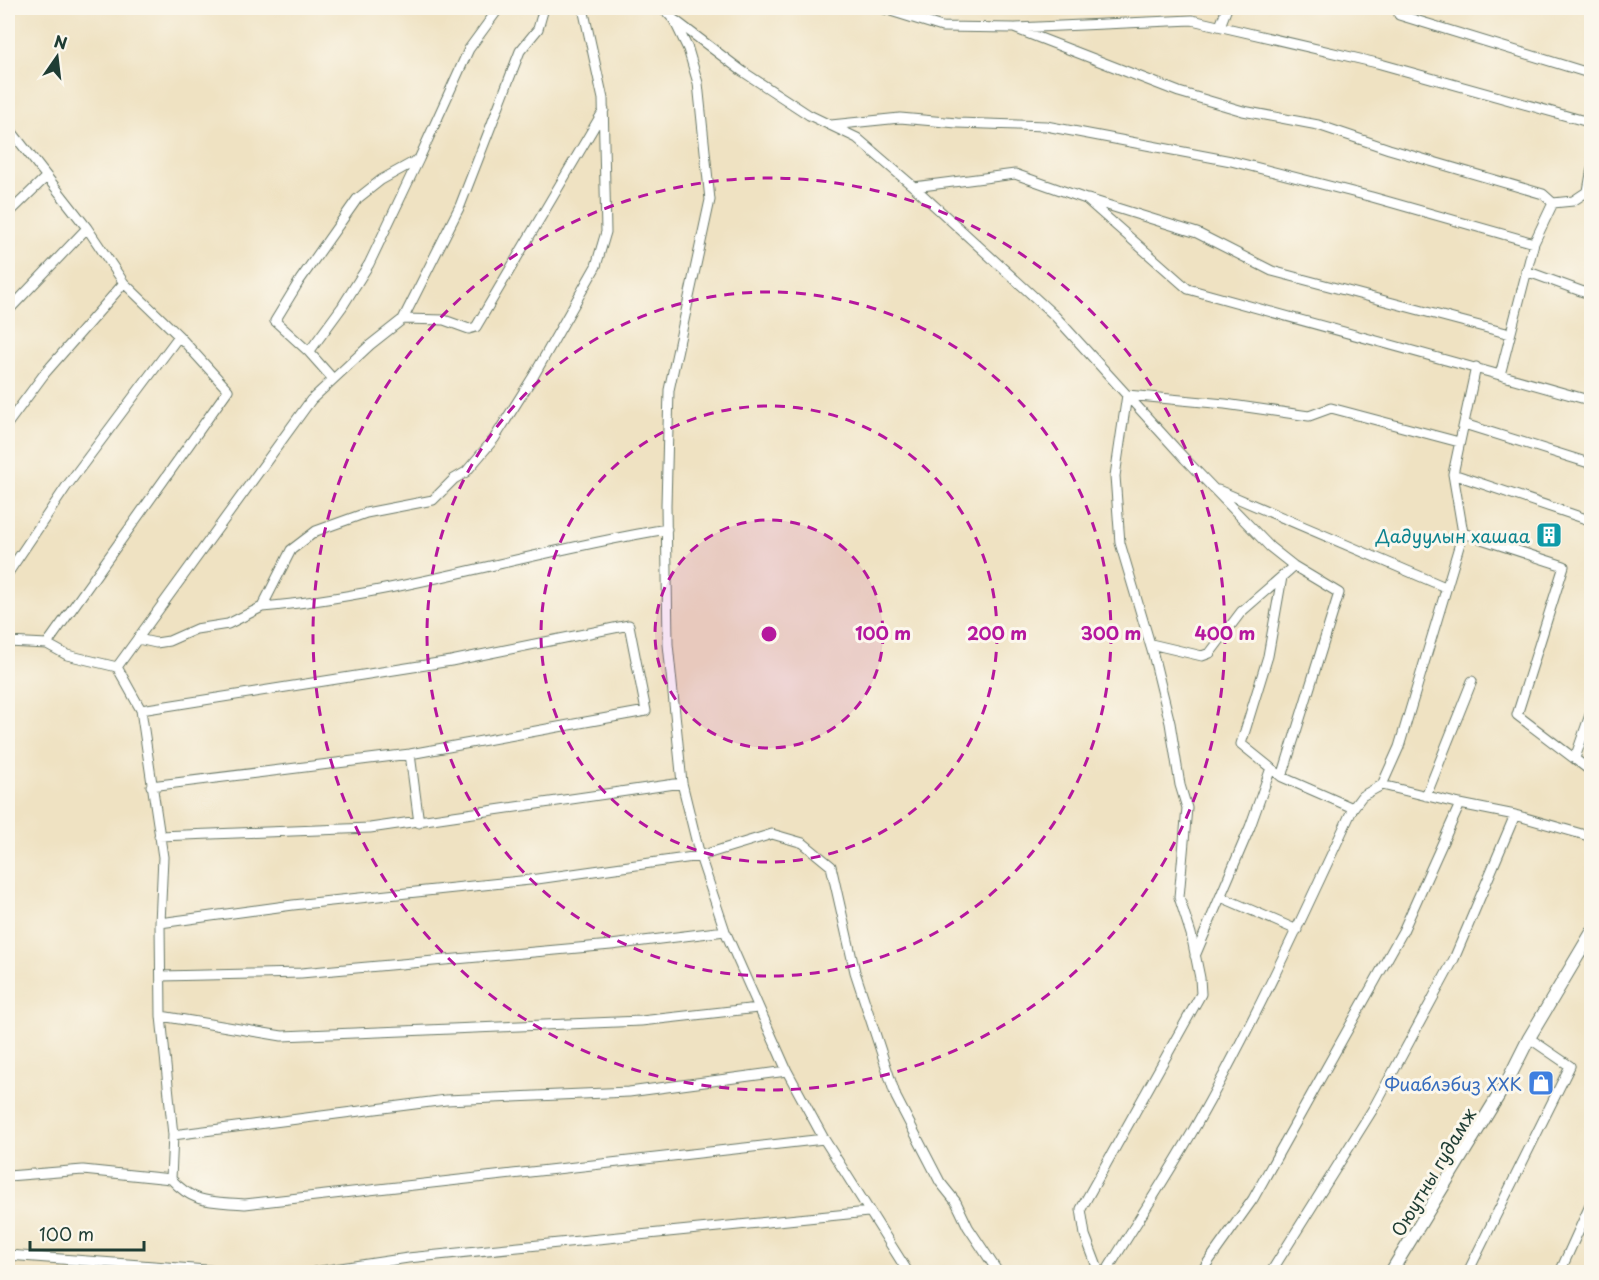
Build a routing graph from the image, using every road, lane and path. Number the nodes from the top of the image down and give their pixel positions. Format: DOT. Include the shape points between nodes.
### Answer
graph roads {
  1 [pos="500,8"];
  2 [pos="544,8"];
  3 [pos="583,8"];
  4 [pos="663,8"];
  5 [pos="881,8"];
  6 [pos="1227,8"];
  7 [pos="1399,15"];
  8 [pos="674,20"];
  9 [pos="1220,26"];
  10 [pos="1014,28"];
  11 [pos="1592,74"];
  12 [pos="604,110"];
  13 [pos="1592,123"];
  14 [pos="831,125"];
  15 [pos="8,127"];
  16 [pos="419,159"];
  17 [pos="1592,168"];
  18 [pos="46,177"];
  19 [pos="914,187"];
  20 [pos="1590,192"];
  21 [pos="1086,199"];
  22 [pos="1553,203"];
  23 [pos="8,214"];
  24 [pos="87,228"];
  25 [pos="1534,243"];
  26 [pos="1526,271"];
  27 [pos="124,283"];
  28 [pos="1592,298"];
  29 [pos="8,311"];
  30 [pos="403,319"];
  31 [pos="1510,334"];
  32 [pos="179,336"];
  33 [pos="309,352"];
  34 [pos="1476,367"];
  35 [pos="1500,375"];
  36 [pos="333,379"];
  37 [pos="1127,395"];
  38 [pos="1592,401"];
  39 [pos="8,423"];
  40 [pos="1464,424"];
  41 [pos="1459,442"];
  42 [pos="1592,464"];
  43 [pos="1453,474"];
  44 [pos="1213,488"];
  45 [pos="1592,521"];
  46 [pos="667,529"];
  47 [pos="1463,533"];
  48 [pos="1294,566"];
  49 [pos="8,573"];
  50 [pos="1282,577"];
  51 [pos="1445,587"];
  52 [pos="262,607"];
  53 [pos="138,639"];
  54 [pos="8,642"];
  55 [pos="47,644"];
  56 [pos="1151,644"];
  57 [pos="117,667"];
  58 [pos="1472,681"];
  59 [pos="1592,709"];
  60 [pos="141,710"];
  61 [pos="410,754"];
  62 [pos="1575,758"];
  63 [pos="1271,768"];
  64 [pos="1592,772"];
  65 [pos="1282,777"];
  66 [pos="682,783"];
  67 [pos="1382,785"];
  68 [pos="151,786"];
  69 [pos="1426,796"];
  70 [pos="1460,804"];
  71 [pos="1353,807"];
  72 [pos="1515,814"];
  73 [pos="419,823"];
  74 [pos="159,836"];
  75 [pos="1592,837"];
  76 [pos="700,856"];
  77 [pos="1221,897"];
  78 [pos="160,923"];
  79 [pos="1297,930"];
  80 [pos="725,931"];
  81 [pos="1592,932"];
  82 [pos="1196,956"];
  83 [pos="161,976"];
  84 [pos="758,1008"];
  85 [pos="162,1016"];
  86 [pos="1529,1038"];
  87 [pos="787,1071"];
  88 [pos="172,1135"];
  89 [pos="824,1139"];
  90 [pos="8,1176"];
  91 [pos="171,1179"];
  92 [pos="1592,1201"];
  93 [pos="868,1212"];
  94 [pos="8,1255"];
  95 [pos="233,1272"];
  96 [pos="314,1272"];
  97 [pos="908,1272"];
  98 [pos="998,1272"];
  99 [pos="1099,1272"];
  100 [pos="1106,1272"];
  101 [pos="1201,1272"];
  102 [pos="1271,1272"];
  103 [pos="1391,1272"];
  104 [pos="1467,1272"];
  105 [pos="1560,1272"];
  1 -- 16 [label="street" via="469,49"];
  2 -- 30 [label="street" via="538,29 520,51 460,207"];
  3 -- 12 [label="street"];
  4 -- 8 [label="street"];
  5 -- 10 [label="street" via="942,27"];
  6 -- 9 [label="street"];
  7 -- 11 [label="street"];
  8 -- 14 [label="street" via="742,71"];
  8 -- 46 [label="street" via="698,83 710,200 669,390"];
  9 -- 10 [label="street" via="1192,20"];
  9 -- 13 [label="street" via="1377,63"];
  10 -- 22 [label="street" via="1179,92 1243,111 1318,125 1543,194"];
  12 -- 30 [label="street" via="476,327 469,329 444,320"];
  12 -- 52 [label="street" via="606,232 596,266 494,439 466,472 434,500 366,513 316,531 291,550"];
  14 -- 19 [label="street" via="857,138"];
  14 -- 25 [label="street" via="900,118 1046,126 1231,161"];
  15 -- 18 [label="street"];
  16 -- 33 [label="street" via="369,264"];
  16 -- 33 [label="street" via="357,199 278,315 275,321"];
  17 -- 20 [label="street"];
  18 -- 23 [label="street"];
  18 -- 24 [label="street"];
  19 -- 21 [label="street" via="1015,174"];
  19 -- 37 [label="street" via="1055,316"];
  20 -- 22 [label="street" via="1573,201"];
  21 -- 31 [label="street" via="1197,233 1272,271"];
  21 -- 34 [label="street" via="1188,289"];
  22 -- 25 [label="street"];
  24 -- 27 [label="street"];
  24 -- 29 [label="street"];
  25 -- 26 [label="street"];
  26 -- 28 [label="street"];
  26 -- 31 [label="street"];
  27 -- 32 [label="street"];
  27 -- 39 [label="street" via="45,373"];
  30 -- 36 [label="street"];
  31 -- 35 [label="street"];
  32 -- 49 [label="street"];
  32 -- 55 [label="street" via="228,390"];
  33 -- 36 [label="street"];
  34 -- 35 [label="street"];
  34 -- 40 [label="street"];
  35 -- 38 [label="street"];
  36 -- 53 [label="street" via="311,400"];
  37 -- 41 [label="street" via="1309,416 1330,408"];
  37 -- 44 [label="street"];
  37 -- 56 [label="street" via="1115,476 1120,543"];
  40 -- 41 [label="street"];
  40 -- 42 [label="street"];
  41 -- 43 [label="street"];
  43 -- 45 [label="street"];
  43 -- 47 [label="street"];
  44 -- 48 [label="street"];
  44 -- 51 [label="street"];
  46 -- 52 [label="street" via="572,546 322,602"];
  46 -- 66 [label="street" via="668,644"];
  47 -- 51 [label="street"];
  47 -- 62 [label="street" via="1563,566 1517,715"];
  48 -- 50 [label="street"];
  48 -- 65 [label="street" via="1339,593"];
  50 -- 56 [label="street" via="1241,612 1210,653 1202,656"];
  50 -- 63 [label="street" via="1268,656 1241,744"];
  51 -- 67 [label="street" via="1399,747"];
  52 -- 53 [label="street" via="228,624 196,629 169,641"];
  53 -- 57 [label="street"];
  54 -- 55 [label="street"];
  55 -- 57 [label="street" via="67,655"];
  56 -- 82 [label="street" via="1187,808 1179,897"];
  57 -- 60 [label="street"];
  58 -- 69 [label="street"];
  59 -- 62 [label="street"];
  60 -- 61 [label="street" via="451,661 629,625 646,711"];
  60 -- 68 [label="street"];
  61 -- 68 [label="street"];
  61 -- 73 [label="street"];
  62 -- 64 [label="street"];
  63 -- 65 [label="street"];
  63 -- 77 [label="street"];
  65 -- 71 [label="street"];
  66 -- 73 [label="street"];
  66 -- 76 [label="street"];
  67 -- 69 [label="street"];
  67 -- 71 [label="street" via="1362,796"];
  68 -- 74 [label="street"];
  69 -- 70 [label="street"];
  70 -- 72 [label="street"];
  70 -- 101 [label="street" via="1403,932 1252,1199"];
  71 -- 79 [label="street"];
  72 -- 75 [label="street"];
  72 -- 102 [label="street" via="1454,959 1372,1109"];
  73 -- 74 [label="street"];
  74 -- 78 [label="street" via="163,856"];
  76 -- 78 [label="street"];
  76 -- 80 [label="street"];
  76 -- 98 [label="street" via="772,834 803,843 831,866 855,972 896,1097 940,1182"];
  77 -- 79 [label="street"];
  77 -- 82 [label="street"];
  78 -- 83 [label="street"];
  79 -- 100 [label="street" via="1194,1130"];
  80 -- 83 [label="street" via="301,973"];
  80 -- 84 [label="street"];
  81 -- 86 [label="street, Оюутны гудамж"];
  82 -- 99 [label="street" via="1201,994 1081,1209 1085,1235"];
  83 -- 85 [label="street"];
  84 -- 85 [label="street" via="642,1021 282,1036"];
  84 -- 87 [label="street"];
  85 -- 88 [label="street"];
  86 -- 103 [label="street, Оюутны гудамж" via="1508,1080"];
  86 -- 104 [label="street" via="1570,1066"];
  87 -- 88 [label="street" via="629,1092 446,1100"];
  87 -- 89 [label="street"];
  88 -- 91 [label="street"];
  89 -- 91 [label="street" via="245,1204 198,1199 185,1194"];
  89 -- 93 [label="street"];
  90 -- 91 [label="street" via="83,1170"];
  92 -- 105 [label="street"];
  93 -- 96 [label="street" via="408,1258"];
  93 -- 97 [label="street"];
  94 -- 95 [label="street"];
}
